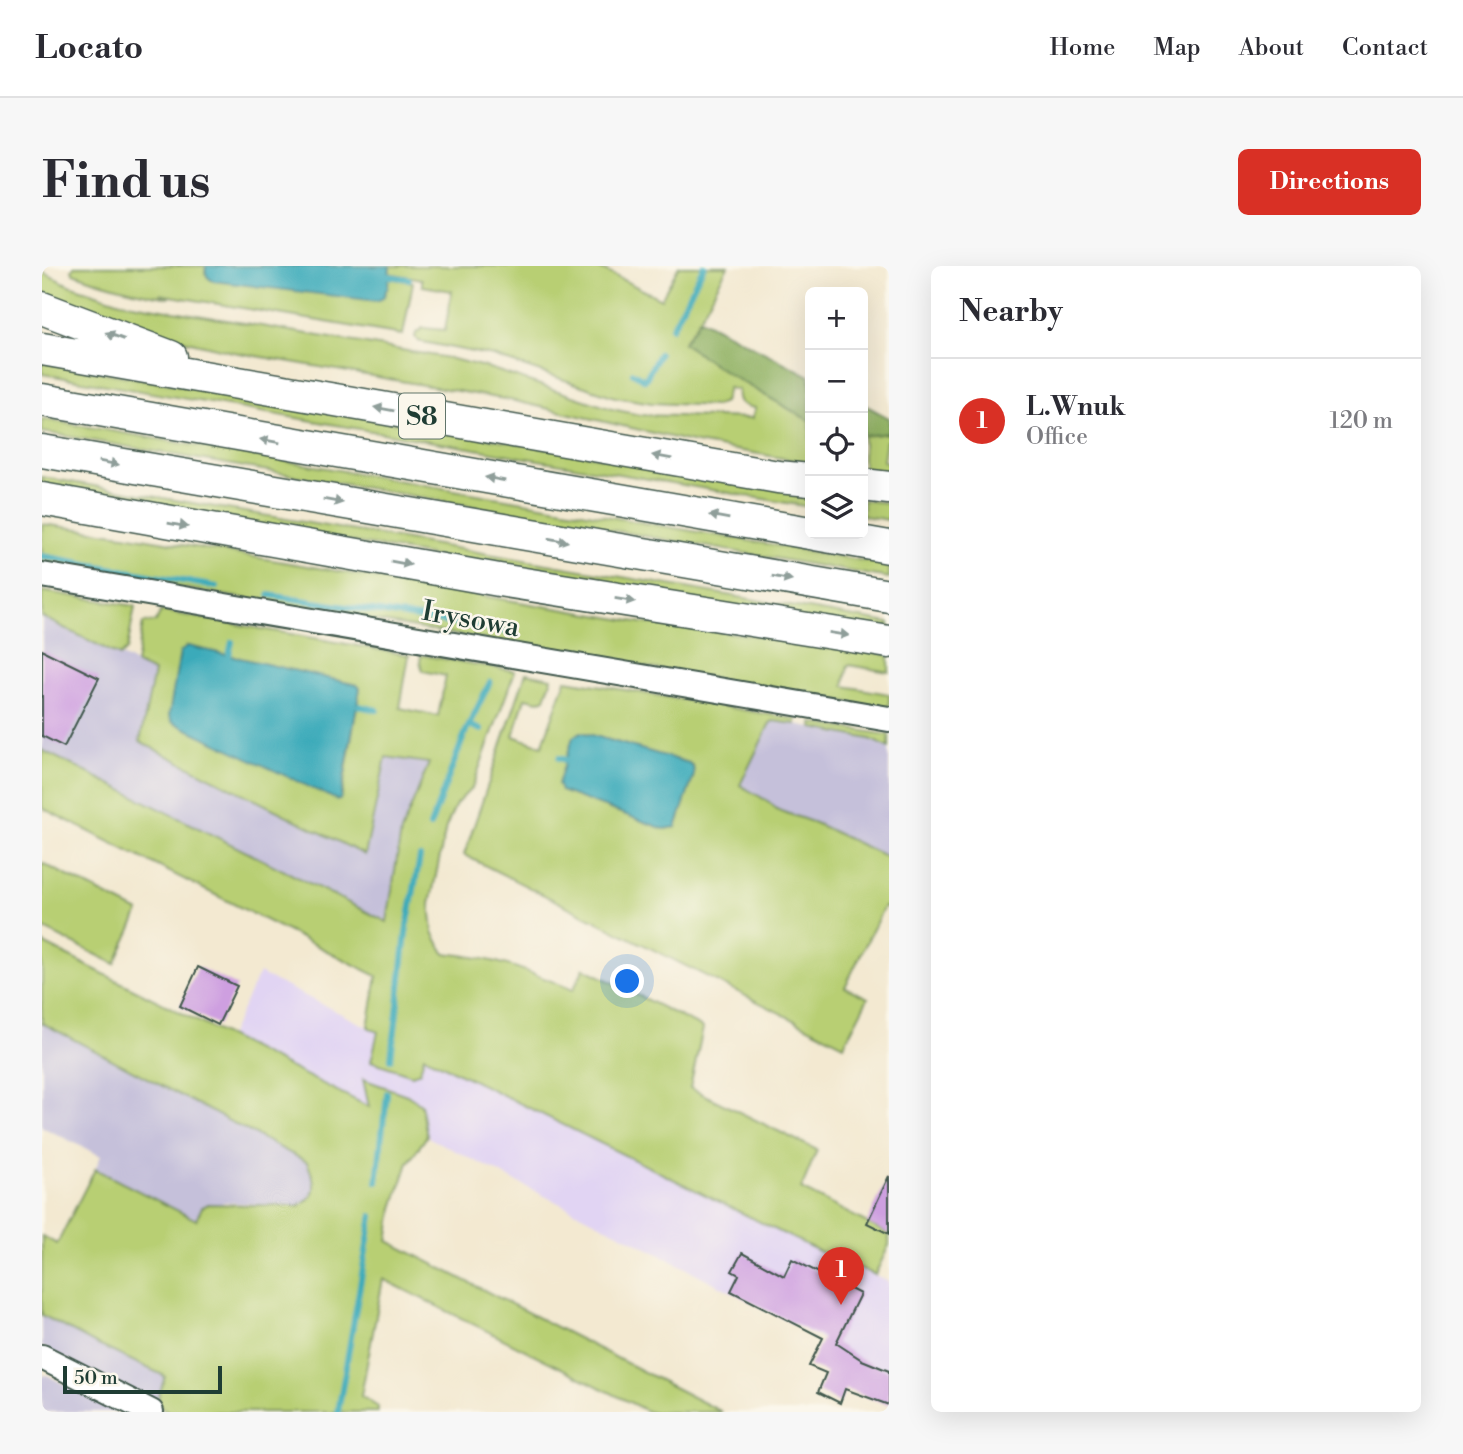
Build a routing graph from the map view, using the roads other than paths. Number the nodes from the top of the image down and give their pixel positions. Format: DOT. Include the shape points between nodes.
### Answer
graph roads {
  1 [pos="42,308"];
  2 [pos="42,349"];
  3 [pos="248,385"];
  4 [pos="42,400"];
  5 [pos="42,451"];
  6 [pos="805,480"];
  7 [pos="868,486"];
  8 [pos="889,488"];
  9 [pos="42,499"];
  10 [pos="42,511"];
  11 [pos="110,513"];
  12 [pos="805,532"];
  13 [pos="846,539"];
  14 [pos="889,547"];
  15 [pos="42,575"];
  16 [pos="889,596"];
  17 [pos="889,642"];
  18 [pos="889,719"];
  19 [pos="42,1357"];
  20 [pos="151,1412"];
  3 -- 1 [label="highway, one-way"];
  2 -- 3 [label="highway, S8"];
  6 -- 3 [label="highway, S8, one-way"];
  12 -- 4 [label="highway, one-way"];
  5 -- 16 [label="highway, one-way"];
  7 -- 8 [label="highway"];
  9 -- 11 [label="highway"];
  10 -- 11 [label="highway"];
  11 -- 17 [label="highway, one-way"];
  13 -- 14 [label="highway"];
  15 -- 18 [label="street, Irysowa"];
  19 -- 20 [label="street"];
}
